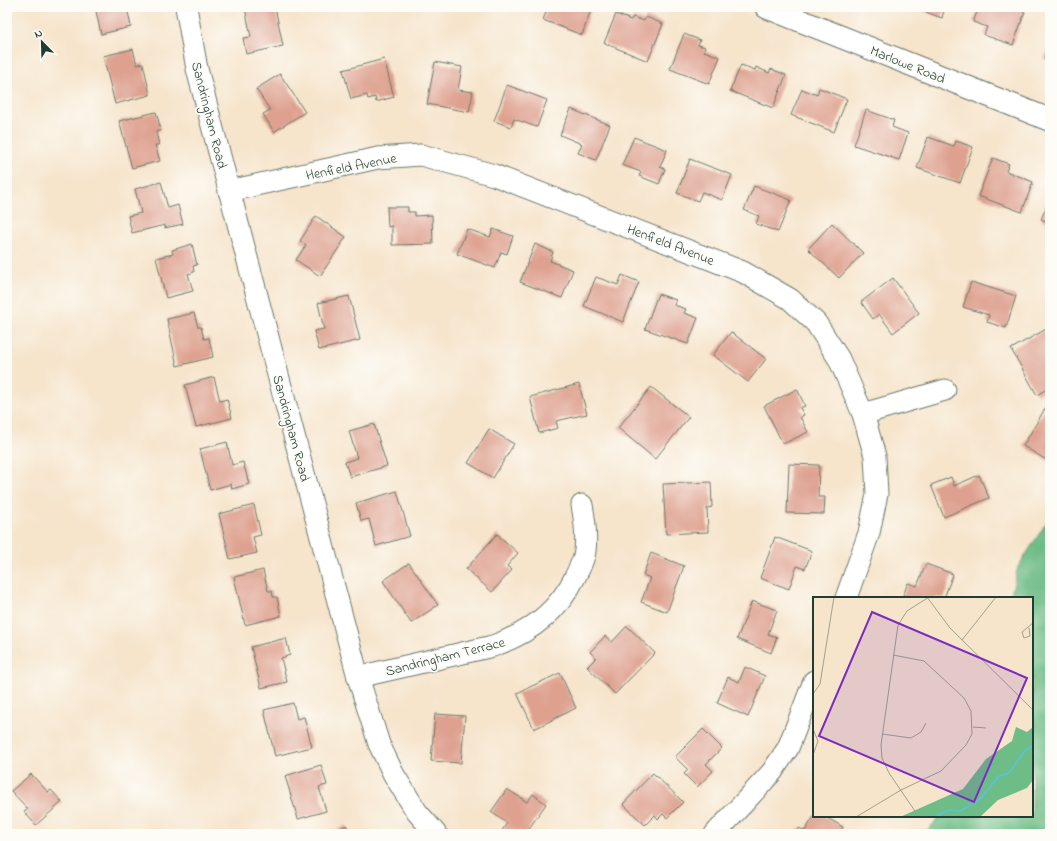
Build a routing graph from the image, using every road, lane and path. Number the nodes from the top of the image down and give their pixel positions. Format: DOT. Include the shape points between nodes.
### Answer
graph roads {
  1 [pos="186,7"];
  2 [pos="766,7"];
  3 [pos="1050,120"];
  4 [pos="229,191"];
  5 [pos="944,390"];
  6 [pos="863,414"];
  7 [pos="582,505"];
  8 [pos="846,597"];
  9 [pos="358,677"];
  10 [pos="813,684"];
  11 [pos="436,834"];
  12 [pos="715,834"];
  1 -- 4 [label="street, Sandringham Road" via="197,69"];
  2 -- 3 [label="street, Marlowe Road"];
  4 -- 6 [label="street, Henfield Avenue" via="378,158 421,155 494,175 742,272 790,298 816,323 839,359"];
  4 -- 9 [label="street, Sandringham Road"];
  5 -- 6 [label="street"];
  6 -- 8 [label="street, Henfield Avenue" via="875,456 877,494 869,533"];
  7 -- 9 [label="street, Sandringham Terrace" via="586,535 585,552 579,569 560,601 534,626 510,640 493,646"];
  9 -- 11 [label="street, Sandringham Road" via="379,744 394,775 417,812"];
  10 -- 12 [label="street" via="788,748 772,772"];
}
